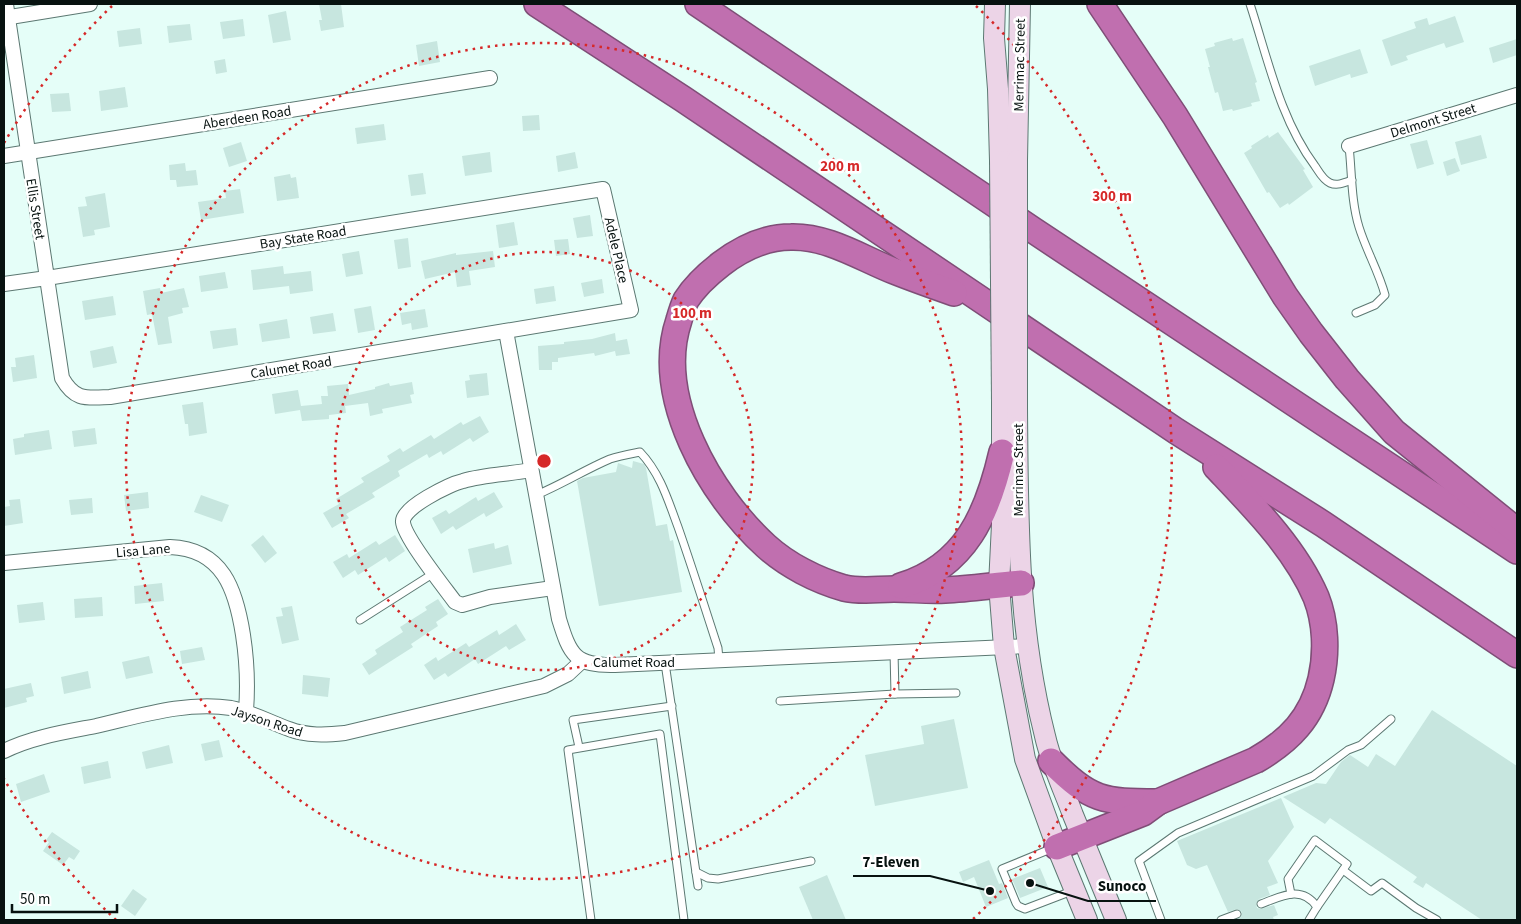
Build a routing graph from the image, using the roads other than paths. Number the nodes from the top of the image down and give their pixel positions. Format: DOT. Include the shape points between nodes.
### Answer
graph roads {
  1 [pos="90,4"];
  2 [pos="538,4"];
  3 [pos="698,4"];
  4 [pos="995,4"];
  5 [pos="1020,4"];
  6 [pos="1100,4"];
  7 [pos="1250,4"];
  8 [pos="6,13"];
  9 [pos="490,78"];
  10 [pos="1517,94"];
  11 [pos="1348,146"];
  12 [pos="28,152"];
  13 [pos="4,156"];
  14 [pos="1009,160"];
  15 [pos="1352,180"];
  16 [pos="603,189"];
  17 [pos="47,278"];
  18 [pos="4,284"];
  19 [pos="990,306"];
  20 [pos="631,310"];
  21 [pos="1356,314"];
  22 [pos="506,331"];
  23 [pos="75,395"];
  24 [pos="1009,406"];
  25 [pos="1192,441"];
  26 [pos="1002,452"];
  27 [pos="531,470"];
  28 [pos="536,496"];
  29 [pos="1517,531"];
  30 [pos="1517,552"];
  31 [pos="4,563"];
  32 [pos="434,573"];
  33 [pos="1010,584"];
  34 [pos="553,588"];
  35 [pos="892,589"];
  36 [pos="360,620"];
  37 [pos="1028,646"];
  38 [pos="1004,647"];
  39 [pos="894,652"];
  40 [pos="1517,655"];
  41 [pos="719,660"];
  42 [pos="582,661"];
  43 [pos="665,662"];
  44 [pos="956,693"];
  45 [pos="895,694"];
  46 [pos="780,701"];
  47 [pos="672,706"];
  48 [pos="246,711"];
  49 [pos="1391,719"];
  50 [pos="579,747"];
  51 [pos="4,751"];
  52 [pos="1051,761"];
  53 [pos="1158,802"];
  54 [pos="1082,837"];
  55 [pos="1057,847"];
  56 [pos="811,861"];
  57 [pos="1343,870"];
  58 [pos="696,872"];
  59 [pos="698,886"];
  60 [pos="1075,890"];
  61 [pos="1291,894"];
  62 [pos="1261,904"];
  63 [pos="1317,907"];
  64 [pos="1237,914"];
  65 [pos="590,920"];
  66 [pos="684,920"];
  67 [pos="1087,920"];
  68 [pos="1116,920"];
  69 [pos="1162,920"];
  70 [pos="1222,920"];
  71 [pos="1309,920"];
  72 [pos="1436,920"];
  1 -- 8 [label="street"];
  2 -- 19 [label="highway"];
  3 -- 30 [label="highway"];
  4 -- 14 [label="main road, Merrimac Street" via="998,90"];
  5 -- 14 [label="main road, Merrimac Street"];
  6 -- 29 [label="highway" via="1175,116 1285,296 1347,379 1394,432"];
  7 -- 15 [label="lane" via="1290,125 1308,157 1324,180 1339,184"];
  8 -- 12 [label="street, Ellis Street"];
  9 -- 12 [label="street, Aberdeen Road"];
  10 -- 11 [label="street, Delmont Street"];
  11 -- 15 [label="lane"];
  12 -- 13 [label="street, Aberdeen Road"];
  12 -- 17 [label="street, Ellis Street"];
  14 -- 24 [label="main road, Merrimac Street, bridge" via="1019,325"];
  15 -- 21 [label="lane" via="1359,227 1385,296 1376,305"];
  16 -- 17 [label="street, Bay State Road"];
  16 -- 20 [label="street, Adele Place"];
  17 -- 18 [label="street, Bay State Road"];
  17 -- 23 [label="street, Ellis Street" via="62,378"];
  19 -- 25 [label="highway"];
  19 -- 35 [label="highway" via="828,242 791,236 767,240 729,258 710,272 685,302 673,351 675,386 689,435 721,495 767,547 794,566 845,588"];
  20 -- 22 [label="street, Calumet Road"];
  22 -- 23 [label="street, Calumet Road" via="110,397"];
  22 -- 27 [label="street, Calumet Road"];
  24 -- 26 [label="main road, Merrimac Street"];
  24 -- 33 [label="main road, Merrimac Street" via="1018,532"];
  25 -- 40 [label="highway" via="1323,524"];
  25 -- 53 [label="highway" via="1269,523 1298,564 1316,597 1326,646 1317,694 1297,729 1284,742 1256,760"];
  26 -- 33 [label="main road, Merrimac Street" via="1002,524"];
  26 -- 35 [label="highway" via="984,510 973,533 957,553 927,576"];
  27 -- 28 [label="street, Calumet Road"];
  27 -- 32 [label="street" via="463,481 409,510 402,518 403,525"];
  28 -- 34 [label="street, Calumet Road"];
  28 -- 41 [label="lane" via="612,458 640,452 663,487 718,648"];
  31 -- 48 [label="street, Lisa Lane" via="170,547 189,550 206,558 226,578 236,599 247,664"];
  32 -- 34 [label="street" via="455,602 462,606 490,597"];
  32 -- 36 [label="lane"];
  33 -- 35 [label="highway" via="944,590"];
  33 -- 37 [label="main road, Merrimac Street"];
  33 -- 38 [label="main road, Merrimac Street"];
  34 -- 42 [label="street, Calumet Road" via="567,642"];
  37 -- 38 [label="street, Calumet Road"];
  37 -- 52 [label="main road, Merrimac Street"];
  38 -- 39 [label="street, Calumet Road"];
  38 -- 55 [label="main road, Merrimac Street" via="1025,759"];
  39 -- 41 [label="street, Calumet Road"];
  39 -- 45 [label="lane"];
  41 -- 43 [label="street, Calumet Road"];
  42 -- 43 [label="street, Calumet Road" via="602,665"];
  42 -- 48 [label="street, Jayson Road" via="568,674 544,686 345,733 302,733"];
  43 -- 47 [label="lane"];
  44 -- 45 [label="lane"];
  45 -- 46 [label="lane"];
  47 -- 50 [label="lane" via="573,720"];
  47 -- 58 [label="lane"];
  48 -- 51 [label="street, Jayson Road" via="214,706 184,707 42,738"];
  49 -- 69 [label="lane" via="1313,776 1178,833 1139,861"];
  50 -- 65 [label="lane" via="568,750"];
  50 -- 66 [label="lane" via="660,734"];
  52 -- 53 [label="highway" via="1071,780 1100,797 1122,802"];
  52 -- 54 [label="main road, Merrimac Street"];
  53 -- 54 [label="highway" via="1143,813"];
  54 -- 55 [label="highway"];
  54 -- 68 [label="main road, Merrimac Street"];
  55 -- 60 [label="main road, Merrimac Street"];
  55 -- 60 [label="lane" via="1002,869 1016,903 1025,909"];
  56 -- 58 [label="lane" via="718,879"];
  57 -- 61 [label="lane" via="1347,864 1315,840 1288,879"];
  57 -- 63 [label="lane"];
  57 -- 72 [label="lane" via="1371,891 1382,883"];
  58 -- 59 [label="lane"];
  60 -- 67 [label="main road, Merrimac Street"];
  61 -- 62 [label="lane"];
  61 -- 63 [label="lane" via="1311,898"];
  63 -- 71 [label="lane"];
  64 -- 70 [label="lane"];
}
